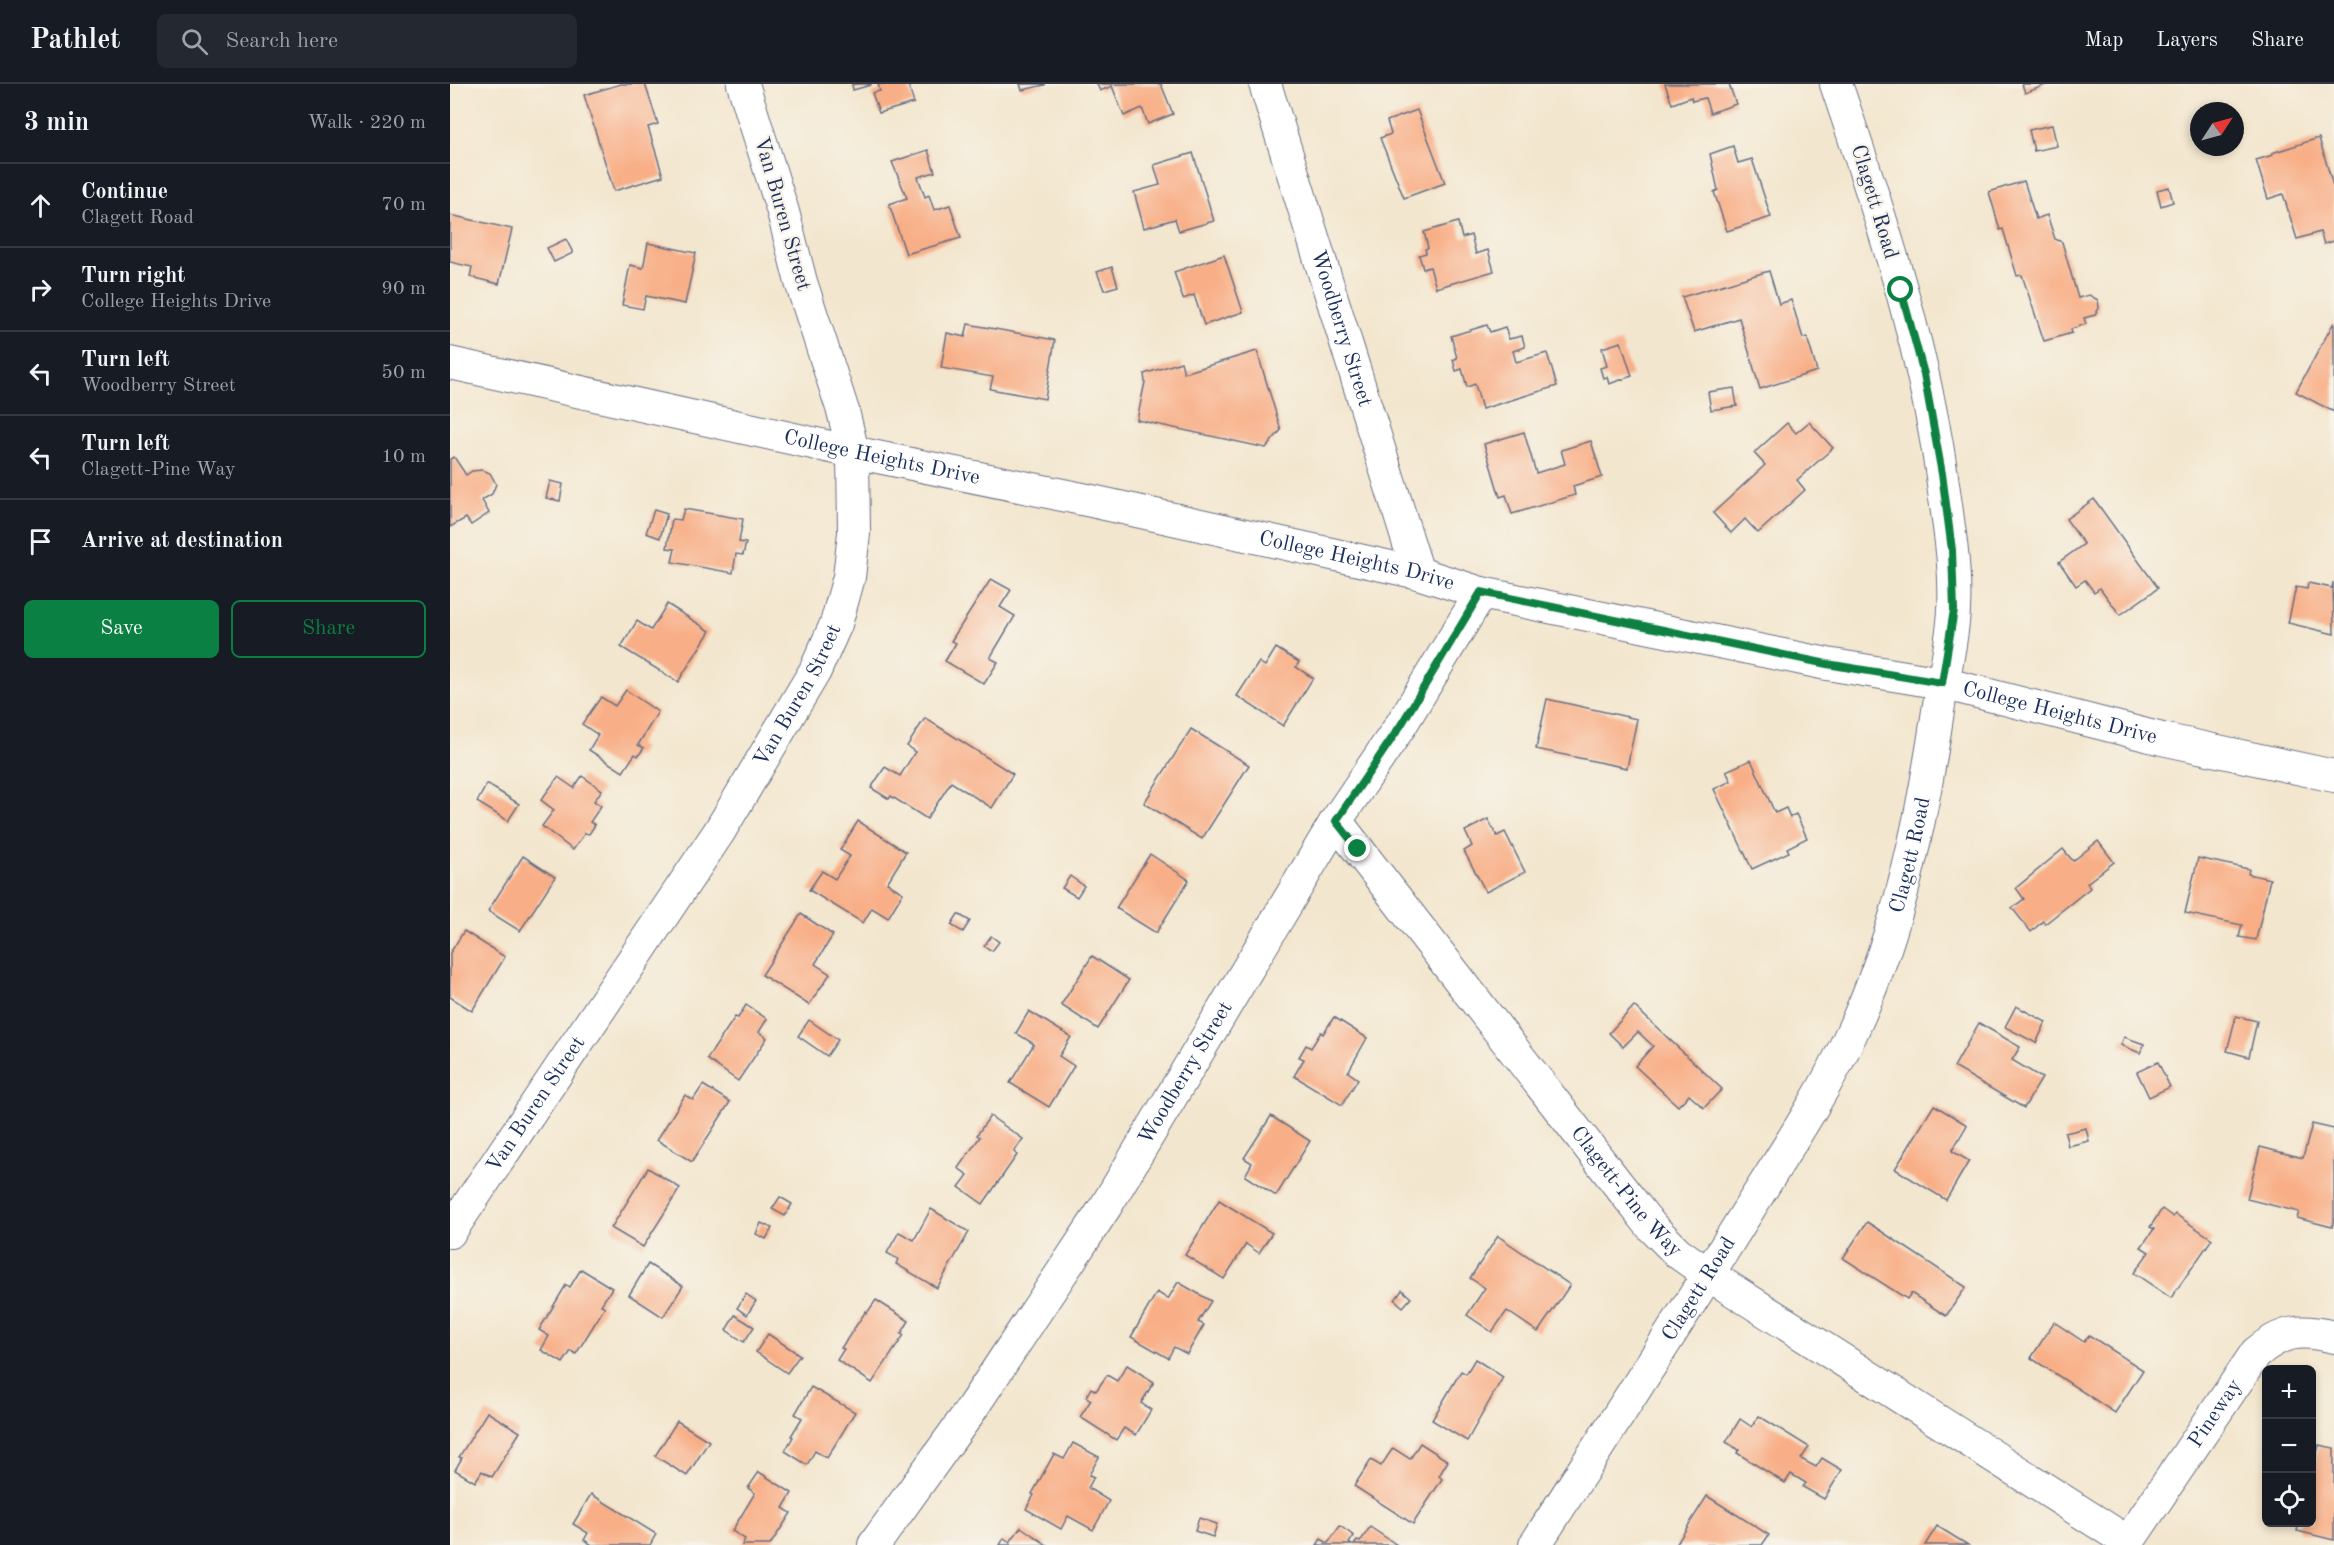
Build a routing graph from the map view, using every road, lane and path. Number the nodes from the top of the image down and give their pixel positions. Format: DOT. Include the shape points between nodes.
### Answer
graph roads {
  1 [pos="743,84"];
  2 [pos="1265,84"];
  3 [pos="1836,84"];
  4 [pos="450,363"];
  5 [pos="853,452"];
  6 [pos="1418,573"];
  7 [pos="1481,592"];
  8 [pos="1942,683"];
  9 [pos="2334,776"];
  10 [pos="1336,821"];
  11 [pos="450,1232"];
  12 [pos="1709,1275"];
  13 [pos="2334,1337"];
  14 [pos="2127,1544"];
  15 [pos="874,1545"];
  16 [pos="1535,1545"];
  1 -- 5 [label="street, Van Buren Street"];
  2 -- 6 [label="street, Woodberry Street"];
  3 -- 8 [label="street, Clagett Road" via="1924,374 1942,474 1952,550 1954,610"];
  4 -- 5 [label="street, College Heights Drive"];
  5 -- 6 [label="street, College Heights Drive"];
  5 -- 11 [label="street, Van Buren Street" via="854,533 849,577 836,624 815,671 719,832"];
  6 -- 7 [label="street, College Heights Drive"];
  7 -- 8 [label="street, College Heights Drive" via="1827,664"];
  7 -- 10 [label="street, Woodberry Street" via="1401,725"];
  8 -- 9 [label="street, College Heights Drive" via="2162,739"];
  8 -- 12 [label="street, Clagett Road" via="1916,832 1884,954 1819,1096"];
  10 -- 12 [label="street, Clagett-Pine Way" via="1652,1227 1677,1252"];
  10 -- 15 [label="street, Woodberry Street" via="1106,1206 966,1417"];
  12 -- 14 [label="street, Clagett-Pine Way"];
  12 -- 16 [label="street, Clagett Road"];
  13 -- 14 [label="street, Pineway" via="2308,1331 2287,1334 2256,1353"];
}
